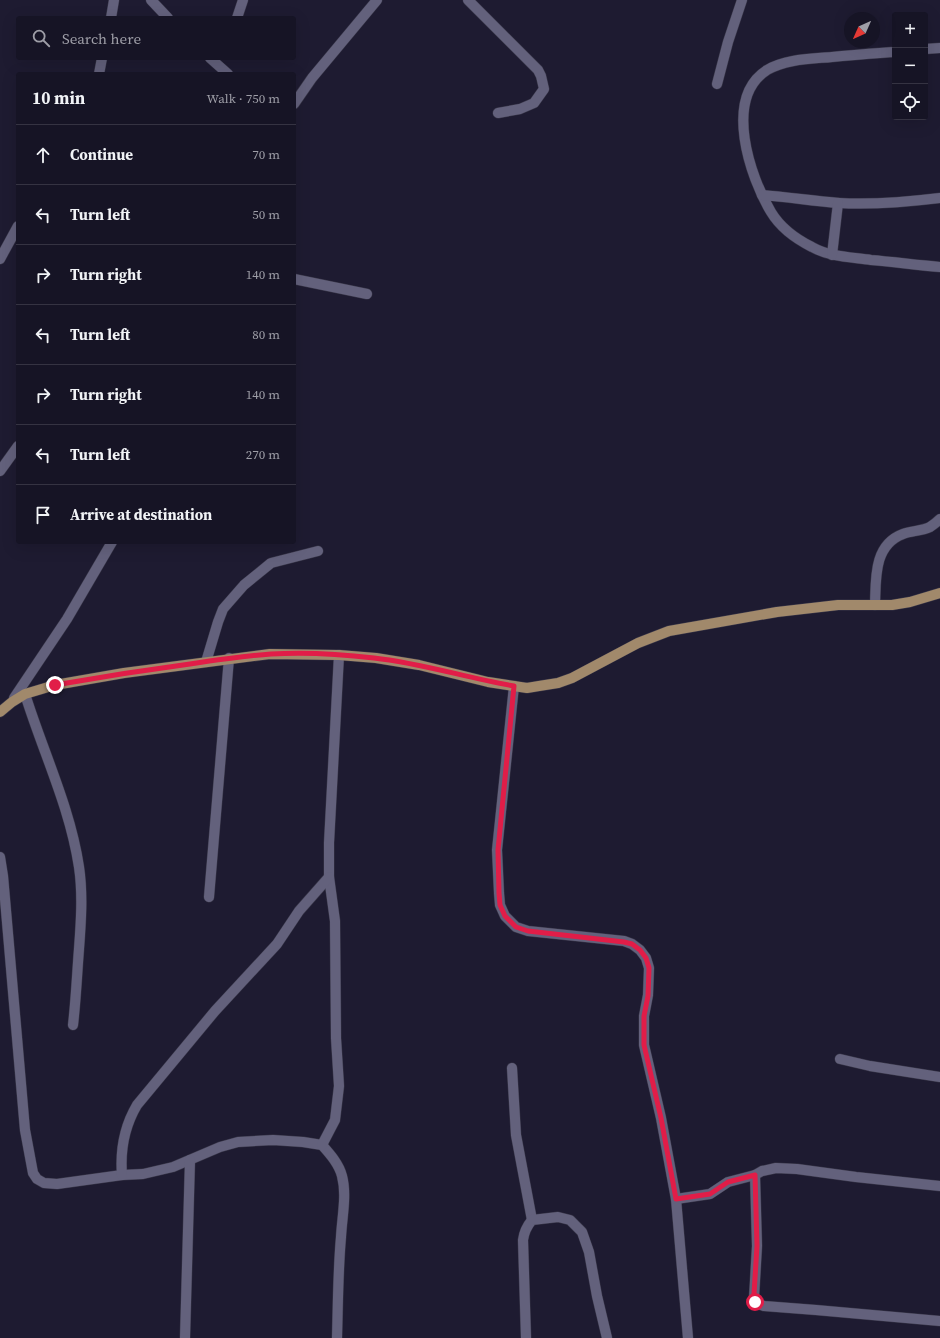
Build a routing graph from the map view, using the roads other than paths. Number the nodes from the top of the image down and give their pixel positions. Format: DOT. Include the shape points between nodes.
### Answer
graph roads {
  1 [pos="114,0"];
  2 [pos="151,0"];
  3 [pos="243,0"];
  4 [pos="377,0"];
  5 [pos="468,0"];
  6 [pos="742,0"];
  7 [pos="111,16"];
  8 [pos="166,16"];
  9 [pos="238,16"];
  10 [pos="940,48"];
  11 [pos="928,49"];
  12 [pos="892,52"];
  13 [pos="102,60"];
  14 [pos="221,63"];
  15 [pos="99,72"];
  16 [pos="227,72"];
  17 [pos="717,84"];
  18 [pos="296,101"];
  19 [pos="498,113"];
  20 [pos="762,195"];
  21 [pos="940,198"];
  22 [pos="838,203"];
  23 [pos="16,230"];
  24 [pos="832,255"];
  25 [pos="0,260"];
  26 [pos="940,267"];
  27 [pos="296,279"];
  28 [pos="367,294"];
  29 [pos="16,449"];
  30 [pos="0,472"];
  31 [pos="940,519"];
  32 [pos="111,544"];
  33 [pos="318,551"];
  34 [pos="940,593"];
  35 [pos="875,605"];
  36 [pos="339,655"];
  37 [pos="229,658"];
  38 [pos="206,662"];
  39 [pos="514,686"];
  40 [pos="25,694"];
  41 [pos="12,702"];
  42 [pos="0,712"];
  43 [pos="0,857"];
  44 [pos="329,877"];
  45 [pos="209,897"];
  46 [pos="73,1025"];
  47 [pos="840,1059"];
  48 [pos="512,1068"];
  49 [pos="940,1077"];
  50 [pos="322,1145"];
  51 [pos="190,1160"];
  52 [pos="122,1175"];
  53 [pos="755,1175"];
  54 [pos="940,1186"];
  55 [pos="676,1199"];
  56 [pos="532,1220"];
  57 [pos="940,1322"];
  58 [pos="185,1338"];
  59 [pos="337,1338"];
  60 [pos="526,1338"];
  61 [pos="607,1338"];
  62 [pos="688,1338"];
  1 -- 7 [label="street"];
  2 -- 8 [label="street"];
  3 -- 9 [label="street"];
  4 -- 18 [label="street" via="316,72"];
  5 -- 19 [label="street" via="541,76 544,89 534,103 520,109"];
  6 -- 17 [label="street"];
  10 -- 11 [label="street"];
  12 -- 20 [label="street" via="804,59 780,64 758,78 748,93 743,121 746,147"];
  13 -- 15 [label="street"];
  14 -- 16 [label="street"];
  20 -- 22 [label="street"];
  20 -- 24 [label="street" via="771,212 797,239"];
  21 -- 22 [label="street"];
  22 -- 24 [label="street"];
  23 -- 25 [label="street"];
  24 -- 26 [label="street"];
  27 -- 28 [label="street"];
  29 -- 30 [label="street"];
  31 -- 35 [label="street" via="930,527 901,534 881,552 876,576"];
  32 -- 41 [label="street" via="67,619"];
  33 -- 38 [label="street" via="271,563 244,584 224,609"];
  34 -- 35 [label="main road" via="910,602"];
  35 -- 39 [label="main road" via="838,605 776,612 669,632 638,643 558,683 527,688"];
  36 -- 37 [label="main road" via="277,654"];
  36 -- 39 [label="main road" via="419,665"];
  36 -- 44 [label="street"];
  37 -- 38 [label="main road"];
  37 -- 45 [label="street"];
  38 -- 40 [label="main road" via="83,680"];
  39 -- 55 [label="street" via="498,850 500,905 505,916 516,927 528,931 624,942 632,944 646,958 649,968 644,1045"];
  40 -- 41 [label="main road"];
  40 -- 46 [label="street" via="61,795 79,867 82,908"];
  41 -- 42 [label="main road"];
  43 -- 52 [label="street" via="25,1130 33,1173 37,1179 50,1185"];
  44 -- 50 [label="street" via="335,921 339,1086 335,1120"];
  44 -- 52 [label="street" via="312,894 277,944 215,1010 137,1105 126,1129 121,1162"];
  47 -- 49 [label="street"];
  48 -- 56 [label="street" via="516,1135"];
  50 -- 51 [label="street" via="273,1140 238,1142 220,1146"];
  50 -- 59 [label="street" via="336,1163 343,1182"];
  51 -- 52 [label="street" via="143,1174"];
  51 -- 58 [label="street"];
  53 -- 54 [label="street" via="769,1169 797,1169"];
  53 -- 55 [label="street" via="728,1182 710,1194"];
  53 -- 57 [label="street" via="756,1303 764,1306"];
  55 -- 62 [label="street"];
  56 -- 60 [label="street" via="527,1226 523,1240"];
  56 -- 61 [label="street" via="558,1217 570,1220 582,1232 589,1252"];
}
